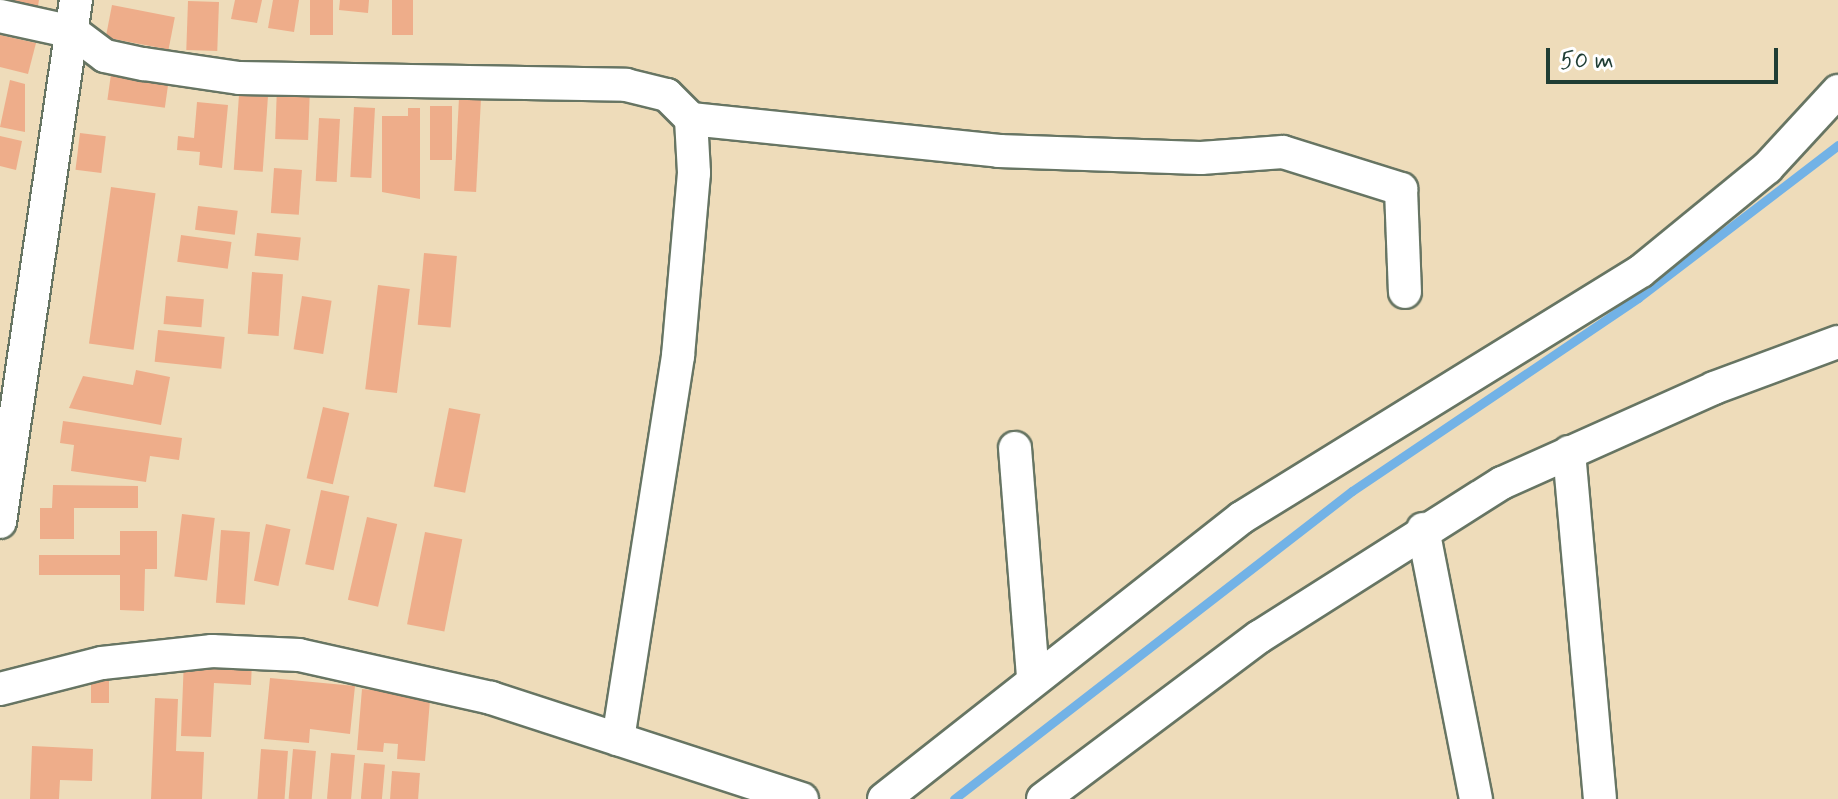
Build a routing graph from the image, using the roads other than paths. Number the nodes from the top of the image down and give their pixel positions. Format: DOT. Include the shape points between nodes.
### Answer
graph roads {
  1 [pos="76,0"];
  2 [pos="0,16"];
  3 [pos="73,32"];
  4 [pos="1838,91"];
  5 [pos="691,119"];
  6 [pos="1405,292"];
  7 [pos="1838,342"];
  8 [pos="1015,448"];
  9 [pos="1569,452"];
  10 [pos="0,522"];
  11 [pos="1423,529"];
  12 [pos="1033,678"];
  13 [pos="0,689"];
  14 [pos="618,739"];
  15 [pos="802,799"];
  16 [pos="884,799"];
  17 [pos="1043,799"];
  18 [pos="1476,799"];
  19 [pos="1600,799"];
  1 -- 3 [label="street"];
  2 -- 3 [label="street"];
  3 -- 5 [label="street" via="105,56 239,78 626,85 667,95"];
  3 -- 10 [label="street"];
  4 -- 12 [label="street" via="1767,168 1641,271 1241,518"];
  5 -- 6 [label="street" via="999,151 1201,158 1283,152 1341,174 1394,180 1401,189"];
  5 -- 14 [label="street" via="694,173 678,356"];
  7 -- 9 [label="street"];
  8 -- 12 [label="street"];
  9 -- 11 [label="street"];
  9 -- 19 [label="street"];
  11 -- 17 [label="street" via="1155,708"];
  11 -- 18 [label="street"];
  12 -- 16 [label="street"];
  13 -- 14 [label="street" via="102,663 212,651 299,655 491,698"];
  14 -- 15 [label="street"];
}
